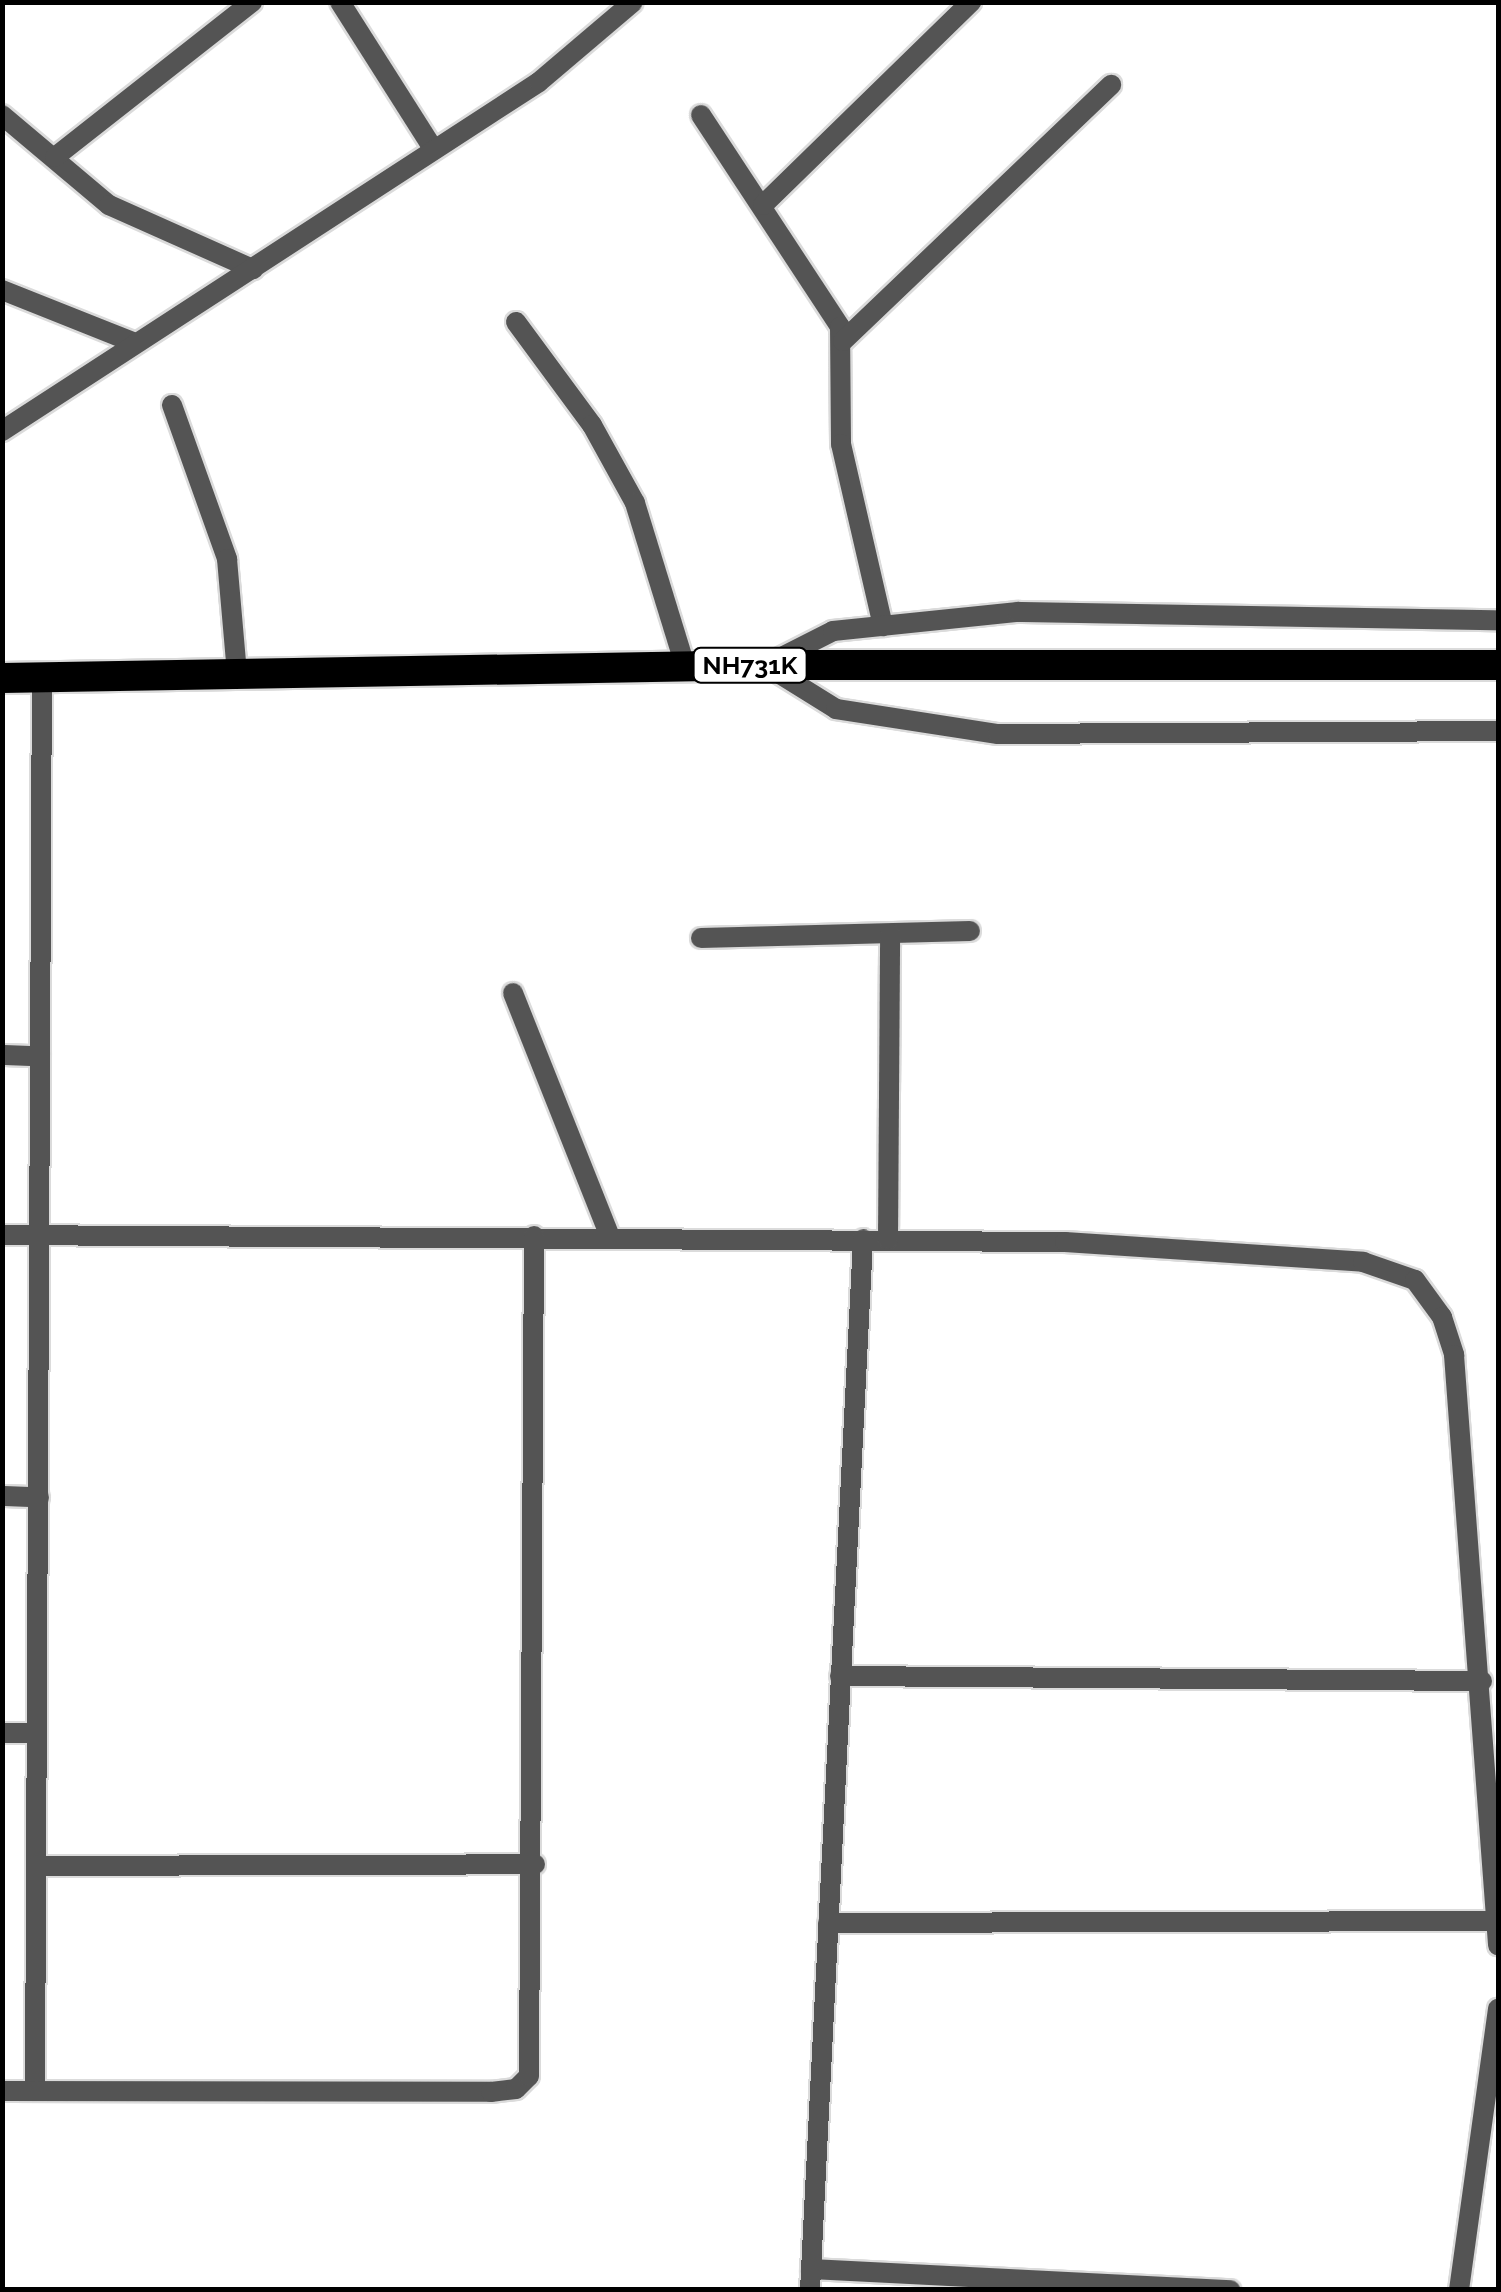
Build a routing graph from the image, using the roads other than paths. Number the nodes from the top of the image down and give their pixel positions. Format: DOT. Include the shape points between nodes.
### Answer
graph roads {
  1 [pos="252,2"];
  2 [pos="340,2"];
  3 [pos="634,2"];
  4 [pos="971,2"];
  5 [pos="1111,85"];
  6 [pos="2,115"];
  7 [pos="700,115"];
  8 [pos="434,150"];
  9 [pos="55,157"];
  10 [pos="763,205"];
  11 [pos="253,270"];
  12 [pos="2,290"];
  13 [pos="516,322"];
  14 [pos="844,341"];
  15 [pos="134,343"];
  16 [pos="172,405"];
  17 [pos="2,431"];
  18 [pos="1498,620"];
  19 [pos="883,626"];
  20 [pos="766,665"];
  21 [pos="1498,665"];
  22 [pos="685,666"];
  23 [pos="237,674"];
  24 [pos="2,678"];
  25 [pos="42,678"];
  26 [pos="1498,731"];
  27 [pos="970,932"];
  28 [pos="890,934"];
  29 [pos="701,938"];
  30 [pos="513,993"];
  31 [pos="2,1055"];
  32 [pos="40,1056"];
  33 [pos="2,1235"];
  34 [pos="40,1235"];
  35 [pos="534,1236"];
  36 [pos="610,1237"];
  37 [pos="862,1239"];
  38 [pos="888,1239"];
  39 [pos="2,1496"];
  40 [pos="38,1497"];
  41 [pos="840,1676"];
  42 [pos="1482,1682"];
  43 [pos="2,1733"];
  44 [pos="37,1733"];
  45 [pos="1492,1736"];
  46 [pos="535,1864"];
  47 [pos="36,1866"];
  48 [pos="1496,1921"];
  49 [pos="828,1923"];
  50 [pos="1498,1945"];
  51 [pos="1498,2009"];
  52 [pos="35,2090"];
  53 [pos="2,2091"];
  54 [pos="810,2279"];
  55 [pos="1230,2290"];
  56 [pos="1459,2290"];
  1 -- 9 [label="street"];
  2 -- 8 [label="street"];
  3 -- 8 [label="street" via="539,82"];
  4 -- 10 [label="street"];
  5 -- 14 [label="street"];
  6 -- 9 [label="street"];
  7 -- 10 [label="street"];
  8 -- 11 [label="street"];
  9 -- 11 [label="street" via="109,205"];
  10 -- 14 [label="street"];
  11 -- 15 [label="street"];
  12 -- 15 [label="street"];
  13 -- 22 [label="street" via="592,425 635,503"];
  14 -- 19 [label="street" via="841,444"];
  15 -- 17 [label="street"];
  16 -- 23 [label="street" via="227,559"];
  18 -- 19 [label="street" via="1018,612"];
  19 -- 20 [label="street" via="833,631"];
  20 -- 21 [label="highway, NH731K"];
  20 -- 22 [label="highway, NH731K"];
  20 -- 26 [label="street" via="836,710 998,734"];
  22 -- 23 [label="highway, NH731K"];
  23 -- 25 [label="highway, NH731K"];
  24 -- 25 [label="highway, NH731K"];
  25 -- 32 [label="street"];
  27 -- 28 [label="street"];
  28 -- 29 [label="street"];
  28 -- 38 [label="street"];
  30 -- 36 [label="street"];
  31 -- 32 [label="street"];
  32 -- 34 [label="street"];
  33 -- 34 [label="street"];
  34 -- 35 [label="street"];
  34 -- 40 [label="street"];
  35 -- 36 [label="street"];
  35 -- 46 [label="street"];
  36 -- 37 [label="street"];
  37 -- 38 [label="street"];
  37 -- 41 [label="street"];
  38 -- 42 [label="street" via="1065,1242 1363,1262 1414,1280 1442,1318 1454,1355"];
  39 -- 40 [label="street"];
  40 -- 44 [label="street"];
  41 -- 42 [label="street"];
  41 -- 49 [label="street"];
  42 -- 45 [label="street"];
  43 -- 44 [label="street"];
  44 -- 47 [label="street"];
  45 -- 48 [label="street"];
  46 -- 47 [label="street"];
  46 -- 52 [label="street" via="534,2054 530,2076 516,2090"];
  47 -- 52 [label="street"];
  48 -- 49 [label="street"];
  48 -- 50 [label="street"];
  49 -- 54 [label="street"];
  51 -- 56 [label="street"];
  52 -- 53 [label="street"];
  54 -- 55 [label="street"];
}
